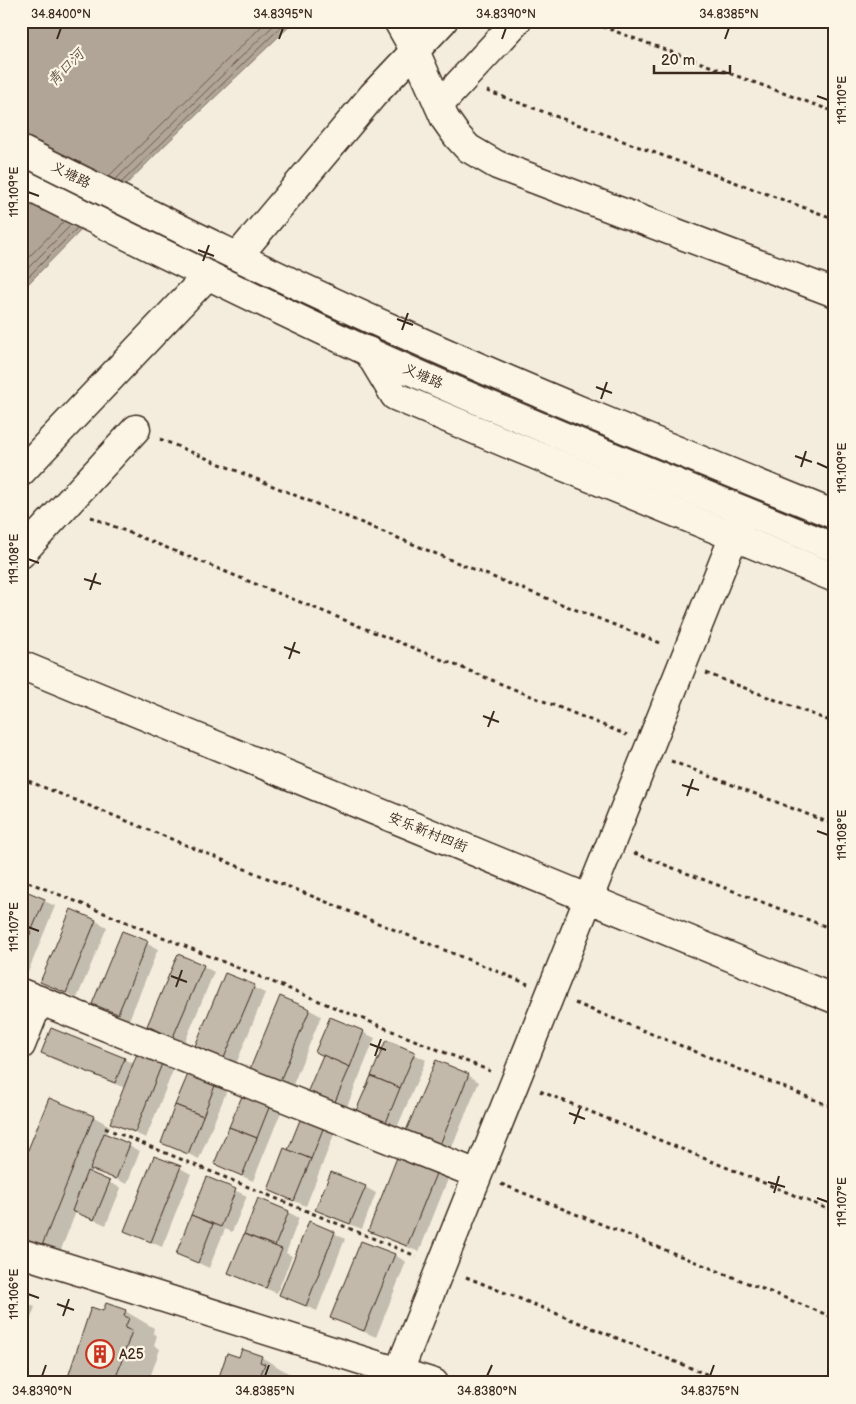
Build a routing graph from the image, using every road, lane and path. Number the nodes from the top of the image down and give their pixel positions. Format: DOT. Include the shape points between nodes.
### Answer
graph roads {
  1 [pos="398,21"];
  2 [pos="444,21"];
  3 [pos="518,21"];
  4 [pos="587,21"];
  5 [pos="415,51"];
  6 [pos="460,82"];
  7 [pos="439,105"];
  8 [pos="835,112"];
  9 [pos="21,150"];
  10 [pos="21,183"];
  11 [pos="835,219"];
  12 [pos="238,256"];
  13 [pos="208,275"];
  14 [pos="835,293"];
  15 [pos="368,351"];
  16 [pos="136,429"];
  17 [pos="21,472"];
  18 [pos="65,506"];
  19 [pos="744,511"];
  20 [pos="835,515"];
  21 [pos="734,536"];
  22 [pos="835,548"];
  23 [pos="21,554"];
  24 [pos="835,578"];
  25 [pos="684,659"];
  26 [pos="21,664"];
  27 [pos="835,723"];
  28 [pos="649,748"];
  29 [pos="21,778"];
  30 [pos="835,825"];
  31 [pos="610,844"];
  32 [pos="21,879"];
  33 [pos="588,898"];
  34 [pos="835,930"];
  35 [pos="550,994"];
  36 [pos="30,997"];
  37 [pos="835,998"];
  38 [pos="21,1046"];
  39 [pos="515,1081"];
  40 [pos="835,1108"];
  41 [pos="105,1128"];
  42 [pos="477,1174"];
  43 [pos="835,1212"];
  44 [pos="21,1253"];
  45 [pos="440,1266"];
  46 [pos="835,1318"];
  47 [pos="398,1371"];
  48 [pos="434,1383"];
  49 [pos="728,1383"];
  1 -- 5 [label="street"];
  2 -- 5 [label="street"];
  3 -- 6 [label="street"];
  4 -- 8 [label="path"];
  5 -- 7 [label="street"];
  5 -- 12 [label="street"];
  6 -- 7 [label="street"];
  6 -- 11 [label="path"];
  7 -- 14 [label="street" via="462,142 497,165"];
  9 -- 12 [label="street, 义塘路"];
  10 -- 13 [label="street, 义塘路"];
  12 -- 20 [label="street, 义塘路" via="406,335"];
  13 -- 15 [label="street, 义塘路"];
  13 -- 17 [label="street"];
  15 -- 19 [label="street, 义塘路"];
  15 -- 21 [label="street" via="395,396"];
  16 -- 18 [label="street"];
  16 -- 25 [label="path"];
  18 -- 23 [label="street"];
  18 -- 28 [label="path"];
  19 -- 21 [label="street"];
  19 -- 22 [label="street, 义塘路"];
  21 -- 24 [label="street"];
  21 -- 25 [label="street"];
  25 -- 27 [label="path"];
  25 -- 28 [label="street"];
  26 -- 33 [label="street, 安乐新村四街"];
  28 -- 30 [label="path"];
  28 -- 31 [label="street"];
  29 -- 35 [label="path"];
  31 -- 33 [label="street"];
  31 -- 34 [label="path"];
  32 -- 39 [label="path"];
  33 -- 35 [label="street"];
  33 -- 37 [label="street, 安乐新村四街"];
  35 -- 39 [label="street"];
  35 -- 40 [label="path"];
  36 -- 38 [label="street"];
  36 -- 42 [label="street"];
  39 -- 42 [label="street"];
  39 -- 43 [label="path"];
  41 -- 45 [label="path"];
  42 -- 45 [label="street"];
  42 -- 46 [label="path"];
  44 -- 47 [label="street"];
  45 -- 47 [label="street"];
  45 -- 49 [label="path"];
  47 -- 48 [label="street"];
}
